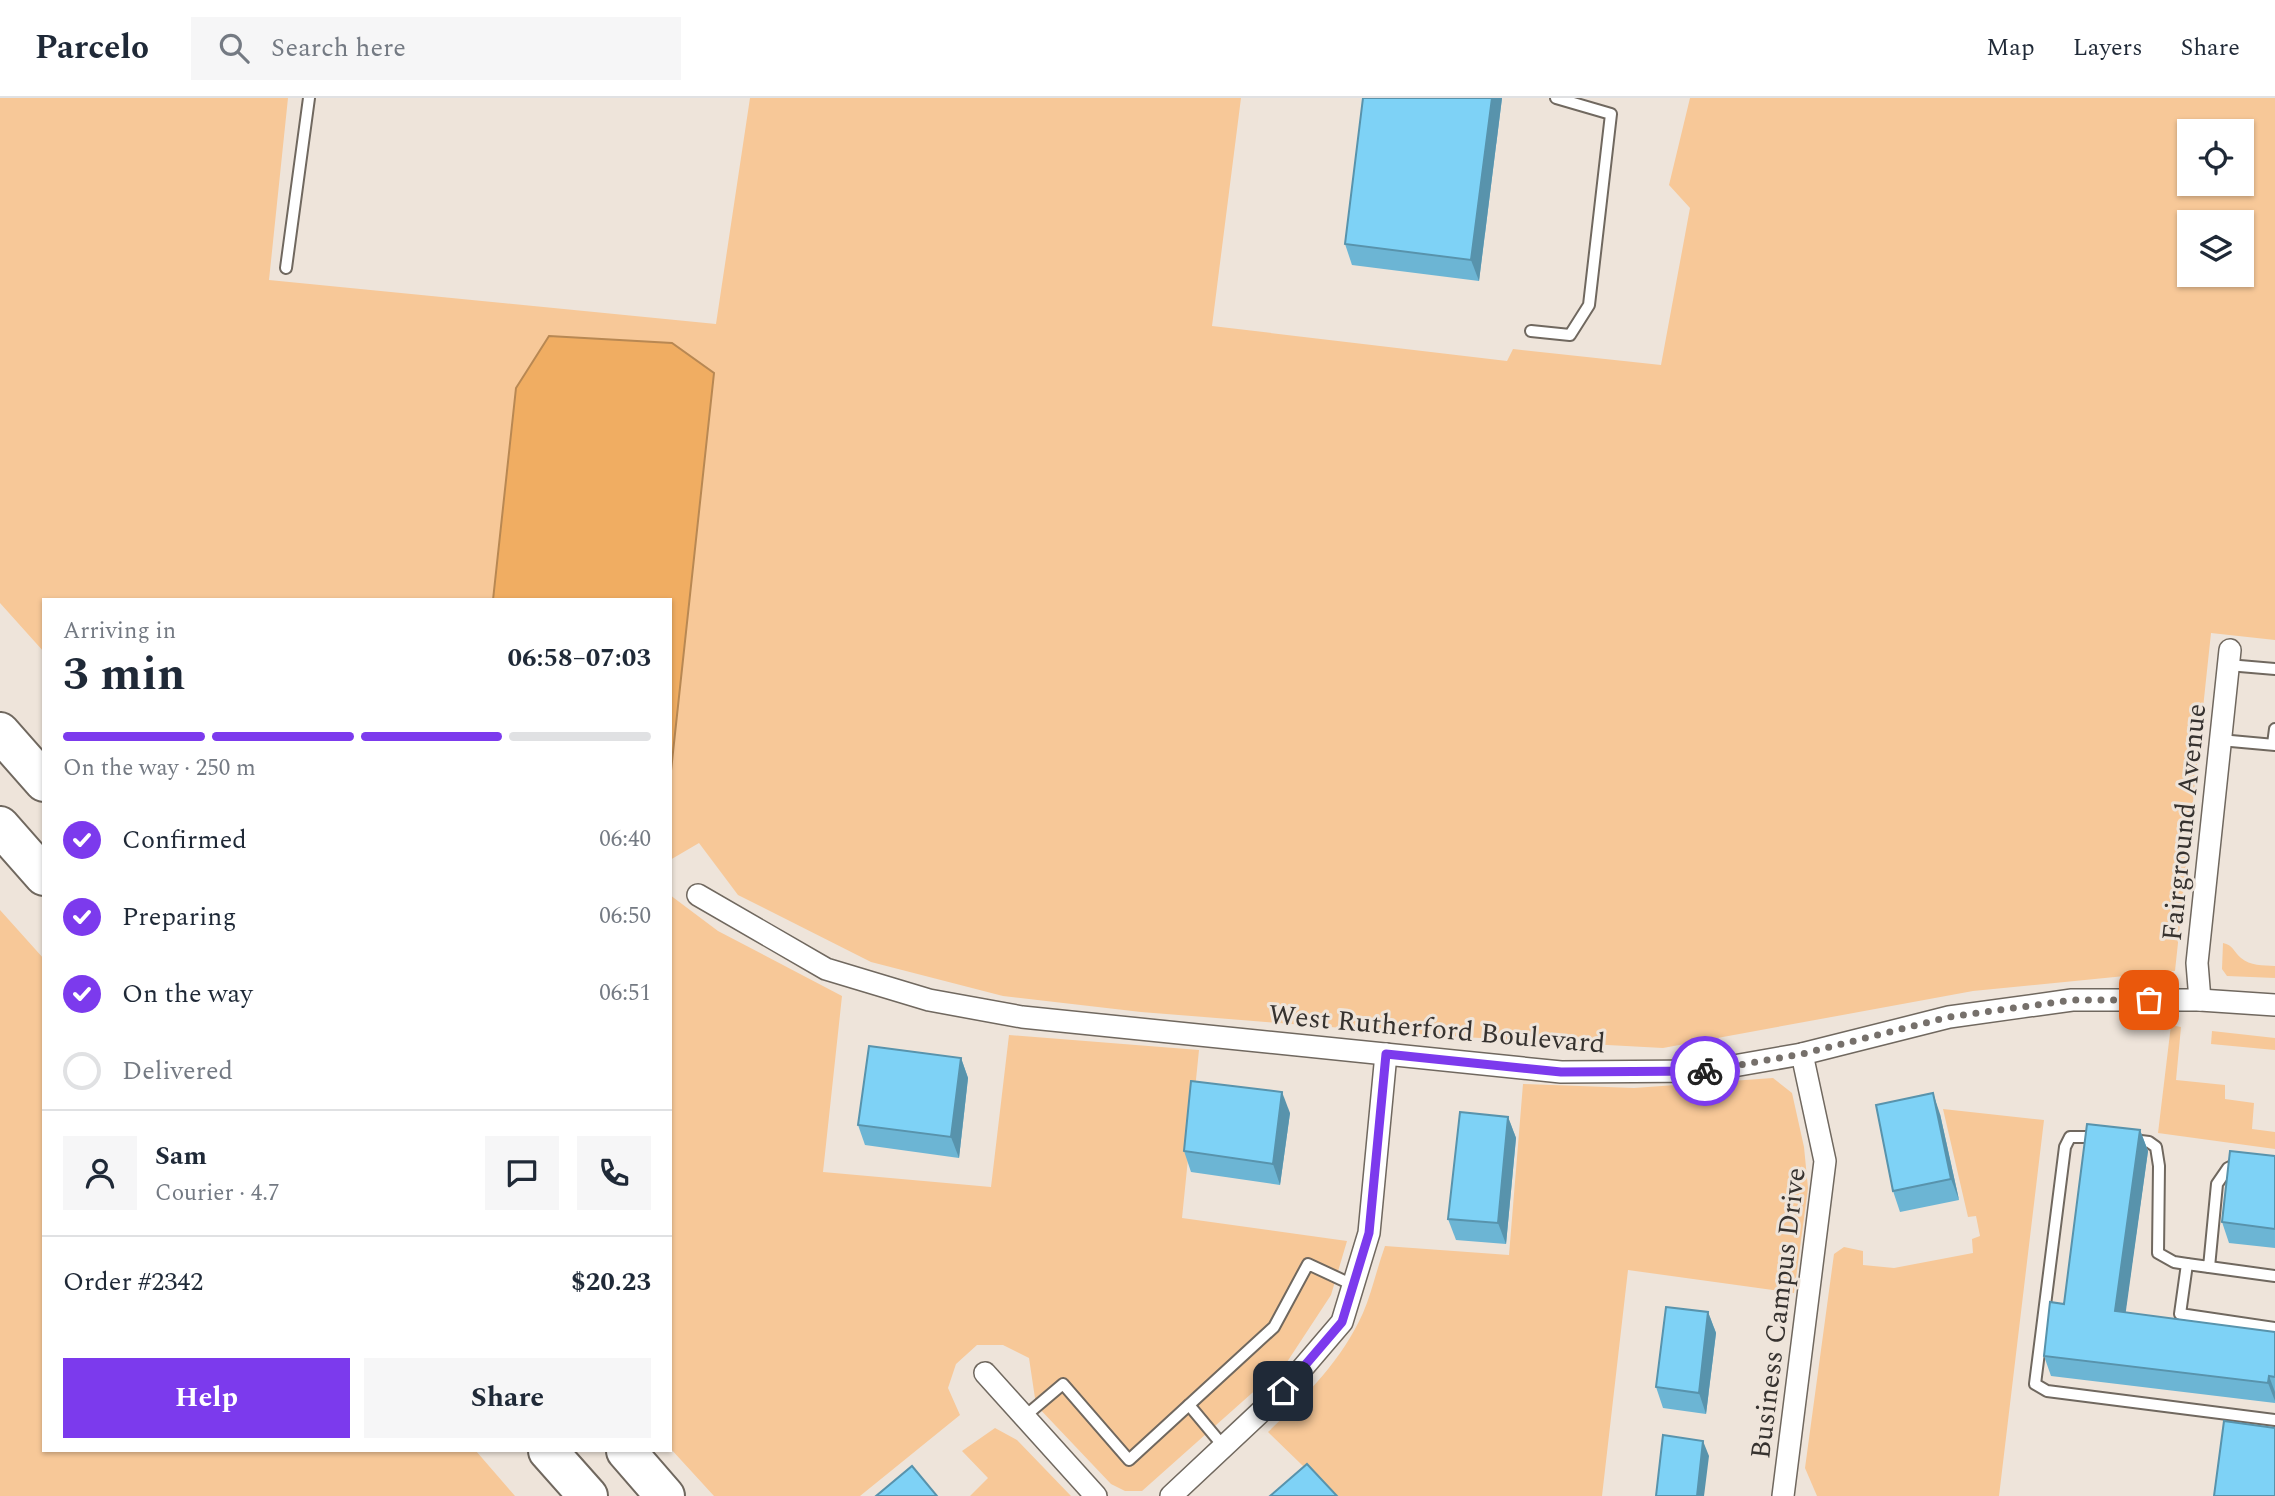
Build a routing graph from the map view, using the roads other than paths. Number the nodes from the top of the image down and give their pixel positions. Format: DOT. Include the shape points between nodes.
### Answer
graph roads {
  1 [pos="309,98"];
  2 [pos="1556,98"];
  3 [pos="286,268"];
  4 [pos="1531,331"];
  5 [pos="2229,658"];
  6 [pos="2275,669"];
  7 [pos="2275,729"];
  8 [pos="0,732"];
  9 [pos="2220,740"];
  10 [pos="2274,745"];
  11 [pos="42,780"];
  12 [pos="0,827"];
  13 [pos="42,874"];
  14 [pos="698,895"];
  15 [pos="2200,1000"];
  16 [pos="2275,1005"];
  17 [pos="1386,1054"];
  18 [pos="1802,1054"];
  19 [pos="2107,1138"];
  20 [pos="2121,1139"];
  21 [pos="2252,1163"];
  22 [pos="2187,1264"];
  23 [pos="2209,1267"];
  24 [pos="2275,1276"];
  25 [pos="1353,1285"];
  26 [pos="2275,1328"];
  27 [pos="985,1373"];
  28 [pos="1189,1405"];
  29 [pos="1024,1417"];
  30 [pos="2275,1420"];
  31 [pos="1224,1447"];
  32 [pos="549,1452"];
  33 [pos="627,1452"];
  34 [pos="587,1496"];
  35 [pos="665,1496"];
  36 [pos="1096,1496"];
  37 [pos="1171,1496"];
  38 [pos="1783,1496"];
  1 -- 3 [label="lane"];
  2 -- 4 [label="lane" via="1611,114 1589,305 1570,335"];
  5 -- 6 [label="lane"];
  5 -- 9 [label="street, Fairground Avenue"];
  7 -- 10 [label="lane"];
  8 -- 11 [label="highway"];
  9 -- 10 [label="lane"];
  9 -- 15 [label="street, Fairground Avenue" via="2197,963"];
  12 -- 13 [label="highway"];
  14 -- 17 [label="street, West Rutherford Boulevard" via="826,969 929,1000 1022,1017"];
  15 -- 16 [label="street, West Rutherford Boulevard"];
  15 -- 18 [label="street, West Rutherford Boulevard" via="2072,1000 1963,1015"];
  17 -- 18 [label="street, West Rutherford Boulevard" via="1561,1072 1705,1071"];
  17 -- 25 [label="street" via="1369,1233"];
  18 -- 38 [label="street, Business Campus Drive" via="1825,1161"];
  19 -- 30 [label="lane" via="2079,1135 2070,1137 2065,1147 2035,1384 2047,1391"];
  20 -- 22 [label="lane" via="2156,1147 2160,1166 2158,1253"];
  21 -- 23 [label="lane" via="2228,1168 2217,1184"];
  22 -- 23 [label="lane"];
  22 -- 26 [label="lane" via="2180,1314"];
  23 -- 24 [label="lane"];
  25 -- 28 [label="lane" via="1308,1264 1273,1327"];
  25 -- 31 [label="street" via="1342,1322 1283,1391"];
  27 -- 29 [label="street"];
  28 -- 29 [label="lane" via="1129,1460 1063,1384"];
  28 -- 31 [label="lane"];
  29 -- 36 [label="street"];
  31 -- 37 [label="street"];
  32 -- 34 [label="highway"];
  33 -- 35 [label="highway"];
}
